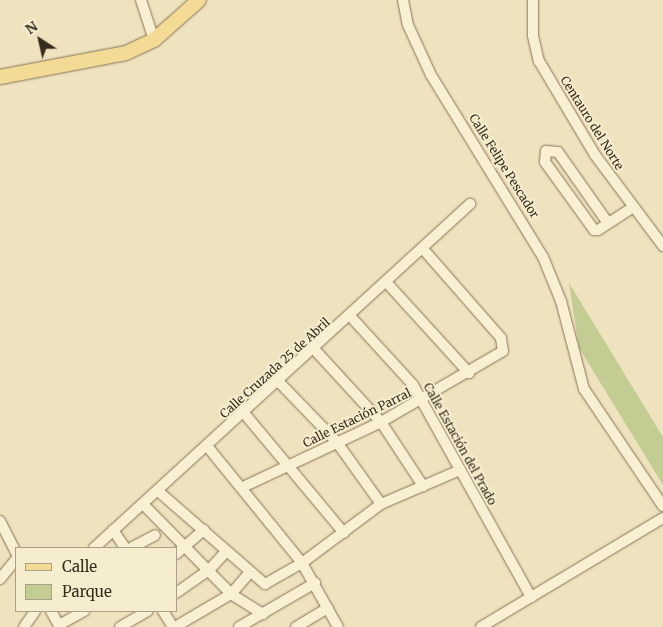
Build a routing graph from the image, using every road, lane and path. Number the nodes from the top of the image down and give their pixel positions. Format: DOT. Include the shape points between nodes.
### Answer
graph roads {
  1 [pos="141,0"];
  2 [pos="199,0"];
  3 [pos="403,0"];
  4 [pos="533,0"];
  5 [pos="154,40"];
  6 [pos="0,77"];
  7 [pos="470,204"];
  8 [pos="632,208"];
  9 [pos="608,223"];
  10 [pos="663,246"];
  11 [pos="423,249"];
  12 [pos="387,283"];
  13 [pos="351,317"];
  14 [pos="314,349"];
  15 [pos="469,373"];
  16 [pos="278,382"];
  17 [pos="422,400"];
  18 [pos="244,413"];
  19 [pos="381,422"];
  20 [pos="336,441"];
  21 [pos="207,446"];
  22 [pos="290,464"];
  23 [pos="460,470"];
  24 [pos="423,486"];
  25 [pos="243,487"];
  26 [pos="158,490"];
  27 [pos="143,504"];
  28 [pos="381,504"];
  29 [pos="663,506"];
  30 [pos="663,518"];
  31 [pos="0,521"];
  32 [pos="112,530"];
  33 [pos="204,530"];
  34 [pos="344,533"];
  35 [pos="155,535"];
  36 [pos="95,547"];
  37 [pos="124,547"];
  38 [pos="133,547"];
  39 [pos="177,547"];
  40 [pos="15,550"];
  41 [pos="181,552"];
  42 [pos="226,552"];
  43 [pos="15,560"];
  44 [pos="302,563"];
  45 [pos="208,571"];
  46 [pos="249,573"];
  47 [pos="0,579"];
  48 [pos="315,583"];
  49 [pos="178,591"];
  50 [pos="231,594"];
  51 [pos="531,597"];
  52 [pos="328,608"];
  53 [pos="34,612"];
  54 [pos="52,612"];
  55 [pos="82,612"];
  56 [pos="146,612"];
  57 [pos="164,612"];
  58 [pos="263,614"];
  59 [pos="27,626"];
  60 [pos="59,626"];
  61 [pos="120,627"];
  62 [pos="174,627"];
  63 [pos="240,627"];
  64 [pos="296,627"];
  65 [pos="338,627"];
  66 [pos="481,627"];
  1 -- 5 [label="street"];
  2 -- 5 [label="main road"];
  3 -- 29 [label="street, Calle Felipe Pescador" via="408,25 430,74 543,257 561,301 577,374 605,425"];
  4 -- 8 [label="street, Centauro del Norte" via="533,36 539,61"];
  5 -- 6 [label="main road" via="75,65"];
  7 -- 11 [label="street, Calle Cruzada 25 de Abril"];
  8 -- 9 [label="street"];
  8 -- 10 [label="street, Centauro del Norte"];
  9 -- 9 [label="street" via="598,230 590,227 545,162 546,151 558,152"];
  11 -- 12 [label="street, Calle Cruzada 25 de Abril"];
  11 -- 15 [label="street, Calle Estación Parral" via="500,338 503,351"];
  12 -- 13 [label="street, Calle Cruzada 25 de Abril"];
  12 -- 15 [label="street"];
  13 -- 14 [label="street, Calle Cruzada 25 de Abril"];
  13 -- 17 [label="street, Calle Estación del Prado" via="401,369"];
  14 -- 16 [label="street, Calle Cruzada 25 de Abril"];
  14 -- 19 [label="street"];
  15 -- 17 [label="street, Calle Estación Parral"];
  16 -- 18 [label="street, Calle Cruzada 25 de Abril"];
  16 -- 20 [label="street"];
  17 -- 19 [label="street, Calle Estación Parral"];
  17 -- 23 [label="street, Calle Estación del Prado"];
  18 -- 21 [label="street, Calle Cruzada 25 de Abril"];
  18 -- 22 [label="street"];
  19 -- 20 [label="street, Calle Estación Parral"];
  19 -- 24 [label="street"];
  20 -- 22 [label="street, Calle Estación Parral"];
  20 -- 28 [label="street"];
  21 -- 25 [label="street"];
  21 -- 26 [label="street, Calle Cruzada 25 de Abril"];
  22 -- 25 [label="street, Calle Estación Parral"];
  22 -- 34 [label="street"];
  23 -- 24 [label="street"];
  23 -- 51 [label="street, Calle Estación del Prado"];
  24 -- 28 [label="street"];
  25 -- 44 [label="street"];
  26 -- 27 [label="street, Calle Cruzada 25 de Abril"];
  26 -- 33 [label="street"];
  27 -- 32 [label="street, Calle Cruzada 25 de Abril"];
  27 -- 39 [label="street"];
  28 -- 34 [label="street"];
  30 -- 51 [label="street"];
  31 -- 40 [label="street"];
  32 -- 36 [label="street, Calle Cruzada 25 de Abril"];
  32 -- 37 [label="street"];
  33 -- 41 [label="street"];
  33 -- 42 [label="street"];
  34 -- 44 [label="street"];
  35 -- 38 [label="street"];
  41 -- 45 [label="street"];
  42 -- 45 [label="street"];
  42 -- 46 [label="street"];
  43 -- 47 [label="street"];
  44 -- 46 [label="street" via="274,582 261,584"];
  44 -- 48 [label="street"];
  45 -- 49 [label="street"];
  45 -- 50 [label="street"];
  46 -- 50 [label="street"];
  48 -- 52 [label="street"];
  48 -- 58 [label="street"];
  50 -- 58 [label="street"];
  50 -- 62 [label="street"];
  51 -- 66 [label="street"];
  52 -- 64 [label="street"];
  52 -- 65 [label="street"];
  53 -- 59 [label="street"];
  54 -- 60 [label="street"];
  55 -- 60 [label="street"];
  56 -- 61 [label="street"];
  57 -- 62 [label="street"];
  58 -- 63 [label="street"];
}
